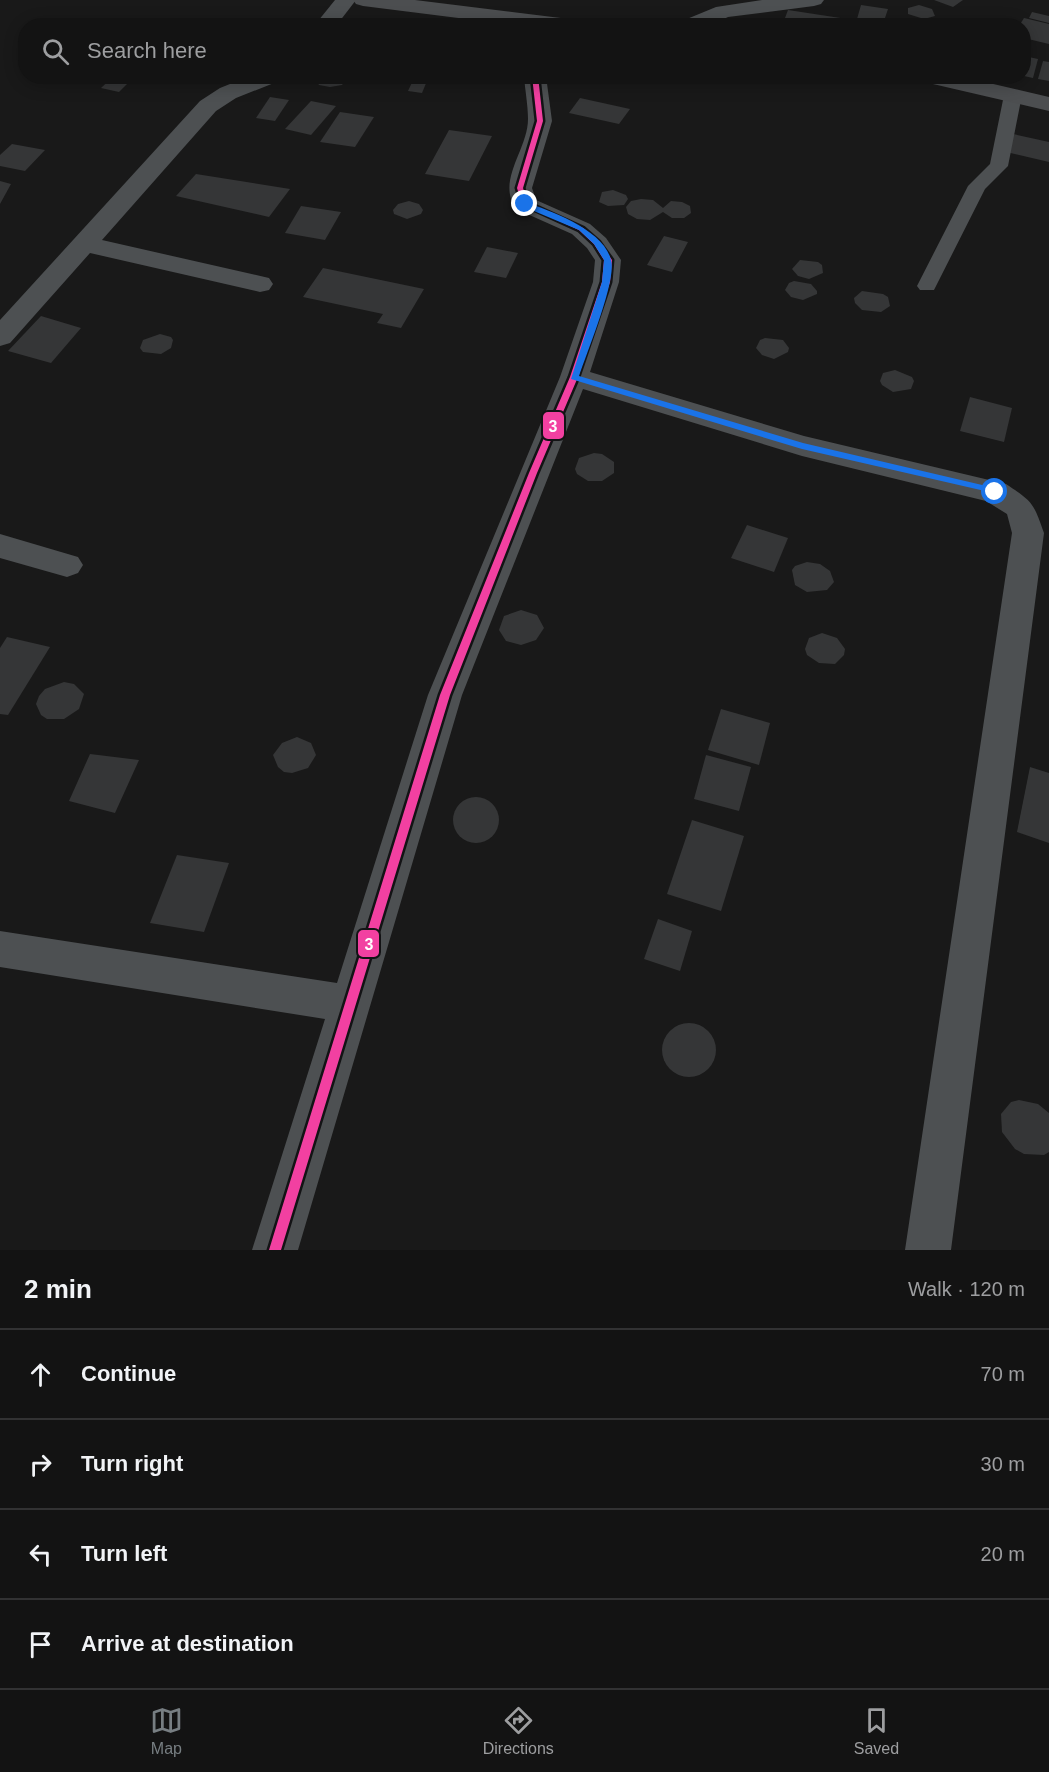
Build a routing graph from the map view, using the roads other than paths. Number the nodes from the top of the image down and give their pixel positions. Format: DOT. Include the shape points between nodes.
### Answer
graph roads {
  1 [pos="346,0"];
  2 [pos="363,0"];
  3 [pos="814,0"];
  4 [pos="331,18"];
  5 [pos="495,18"];
  6 [pos="708,18"];
  7 [pos="251,84"];
  8 [pos="536,84"];
  9 [pos="964,84"];
  10 [pos="1013,95"];
  11 [pos="1049,104"];
  12 [pos="86,244"];
  13 [pos="260,284"];
  14 [pos="927,286"];
  15 [pos="0,337"];
  16 [pos="574,377"];
  17 [pos="0,546"];
  18 [pos="67,565"];
  19 [pos="0,949"];
  20 [pos="350,1004"];
  21 [pos="275,1250"];
  22 [pos="928,1250"];
  1 -- 4 [label="street"];
  2 -- 5 [label="main road"];
  3 -- 6 [label="street" via="723,11"];
  7 -- 12 [label="street" via="208,106"];
  8 -- 16 [label="street" via="540,121 520,188 525,204 581,229 608,260 606,282"];
  9 -- 10 [label="main road"];
  10 -- 11 [label="main road"];
  10 -- 14 [label="lane" via="999,166 977,186"];
  12 -- 13 [label="street"];
  12 -- 15 [label="street"];
  16 -- 20 [label="street" via="445,695"];
  16 -- 22 [label="street" via="802,446 995,492 1020,508 1028,533"];
  17 -- 18 [label="street"];
  19 -- 20 [label="street"];
  20 -- 21 [label="street"];
}
